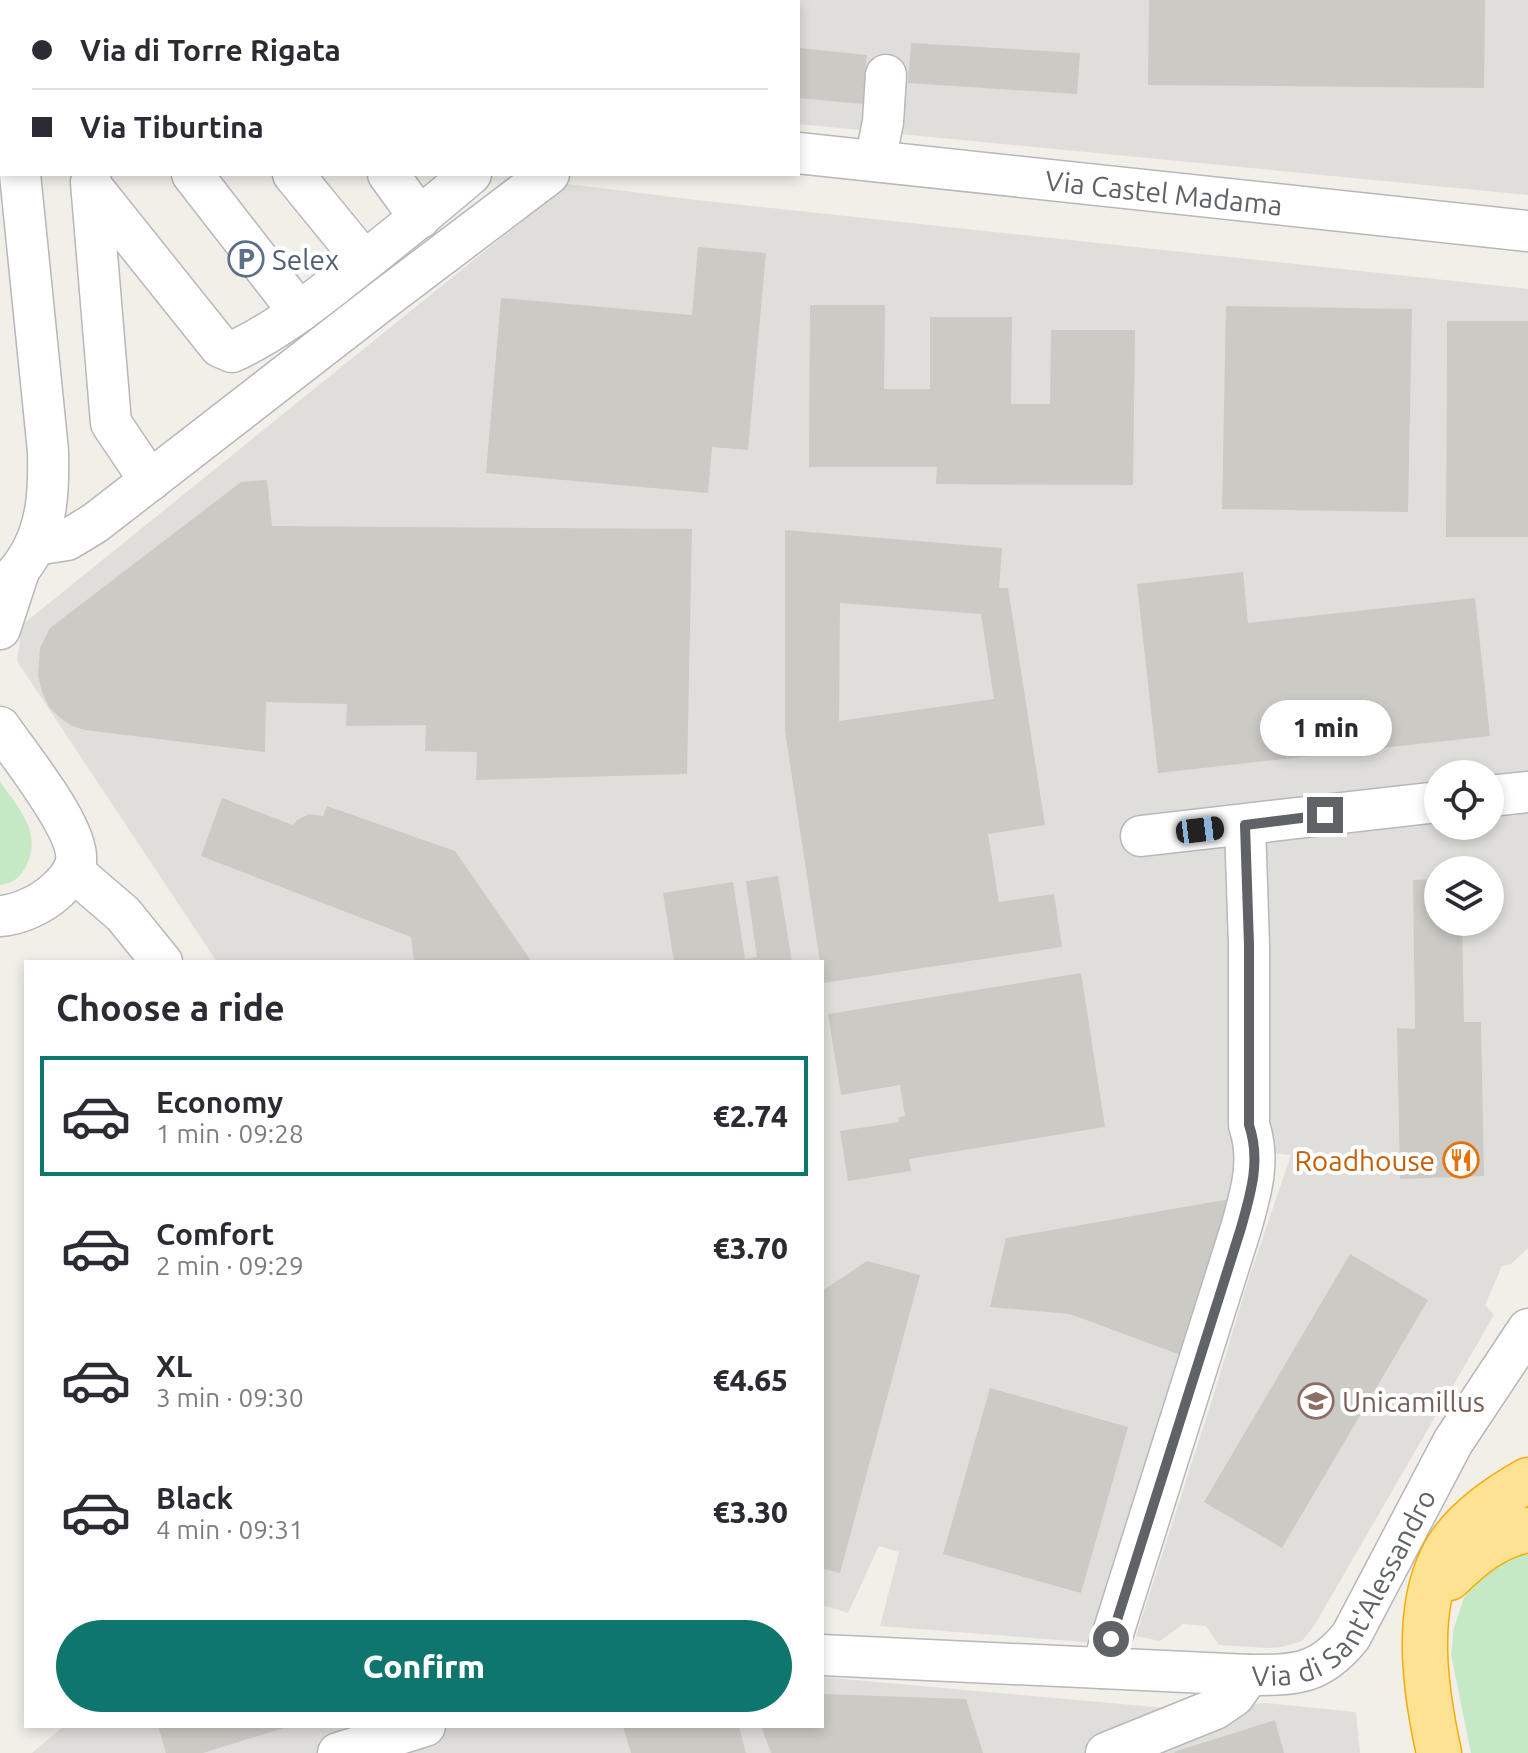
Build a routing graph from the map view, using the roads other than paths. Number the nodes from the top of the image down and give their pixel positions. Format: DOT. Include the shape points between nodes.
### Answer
graph roads {
  1 [pos="886,75"];
  2 [pos="800,153"];
  3 [pos="875,161"];
  4 [pos="20,176"];
  5 [pos="194,176"];
  6 [pos="295,176"];
  7 [pos="389,176"];
  8 [pos="469,176"];
  9 [pos="546,176"];
  10 [pos="91,180"];
  11 [pos="420,218"];
  12 [pos="1528,231"];
  13 [pos="364,261"];
  14 [pos="299,312"];
  15 [pos="150,481"];
  16 [pos="18,569"];
  17 [pos="0,629"];
  18 [pos="0,727"];
  19 [pos="1528,792"];
  20 [pos="1504,795"];
  21 [pos="1424,804"];
  22 [pos="1245,825"];
  23 [pos="1141,836"];
  24 [pos="73,871"];
  25 [pos="5,922"];
  26 [pos="160,960"];
  27 [pos="1528,1329"];
  28 [pos="1528,1480"];
  29 [pos="1528,1530"];
  30 [pos="1429,1601"];
  31 [pos="824,1655"];
  32 [pos="1102,1668"];
  33 [pos="1249,1675"];
  34 [pos="419,1728"];
  35 [pos="338,1753"];
  36 [pos="1106,1753"];
  37 [pos="1439,1753"];
  1 -- 3 [label="street"];
  2 -- 3 [label="street, Via Castel Madama"];
  3 -- 12 [label="street, Via Castel Madama"];
  4 -- 16 [label="street" via="49,475 42,525"];
  5 -- 14 [label="street"];
  6 -- 13 [label="street"];
  7 -- 11 [label="street"];
  8 -- 11 [label="street"];
  9 -- 15 [label="street"];
  10 -- 14 [label="street" via="220,347 232,352 246,346"];
  10 -- 15 [label="street" via="111,423"];
  11 -- 13 [label="street"];
  13 -- 14 [label="street"];
  15 -- 16 [label="street" via="76,536 54,543"];
  16 -- 17 [label="street"];
  18 -- 24 [label="street" via="72,835"];
  19 -- 20 [label="street"];
  21 -- 22 [label="street"];
  22 -- 23 [label="street"];
  22 -- 32 [label="street" via="1249,1125 1255,1160 1249,1201"];
  24 -- 25 [label="street" via="51,896"];
  24 -- 26 [label="street" via="123,914"];
  27 -- 33 [label="street, Via di Sant'Alessandro" via="1453,1442 1343,1646 1325,1662 1299,1672"];
  28 -- 30 [label="highway" via="1460,1532 1442,1557"];
  29 -- 30 [label="highway" via="1485,1547"];
  30 -- 37 [label="highway" via="1426,1665"];
  31 -- 32 [label="street, Via di Sant'Alessandro"];
  32 -- 33 [label="street, Via di Sant'Alessandro"];
  33 -- 36 [label="street" via="1234,1696 1215,1709"];
  34 -- 35 [label="street"];
}
